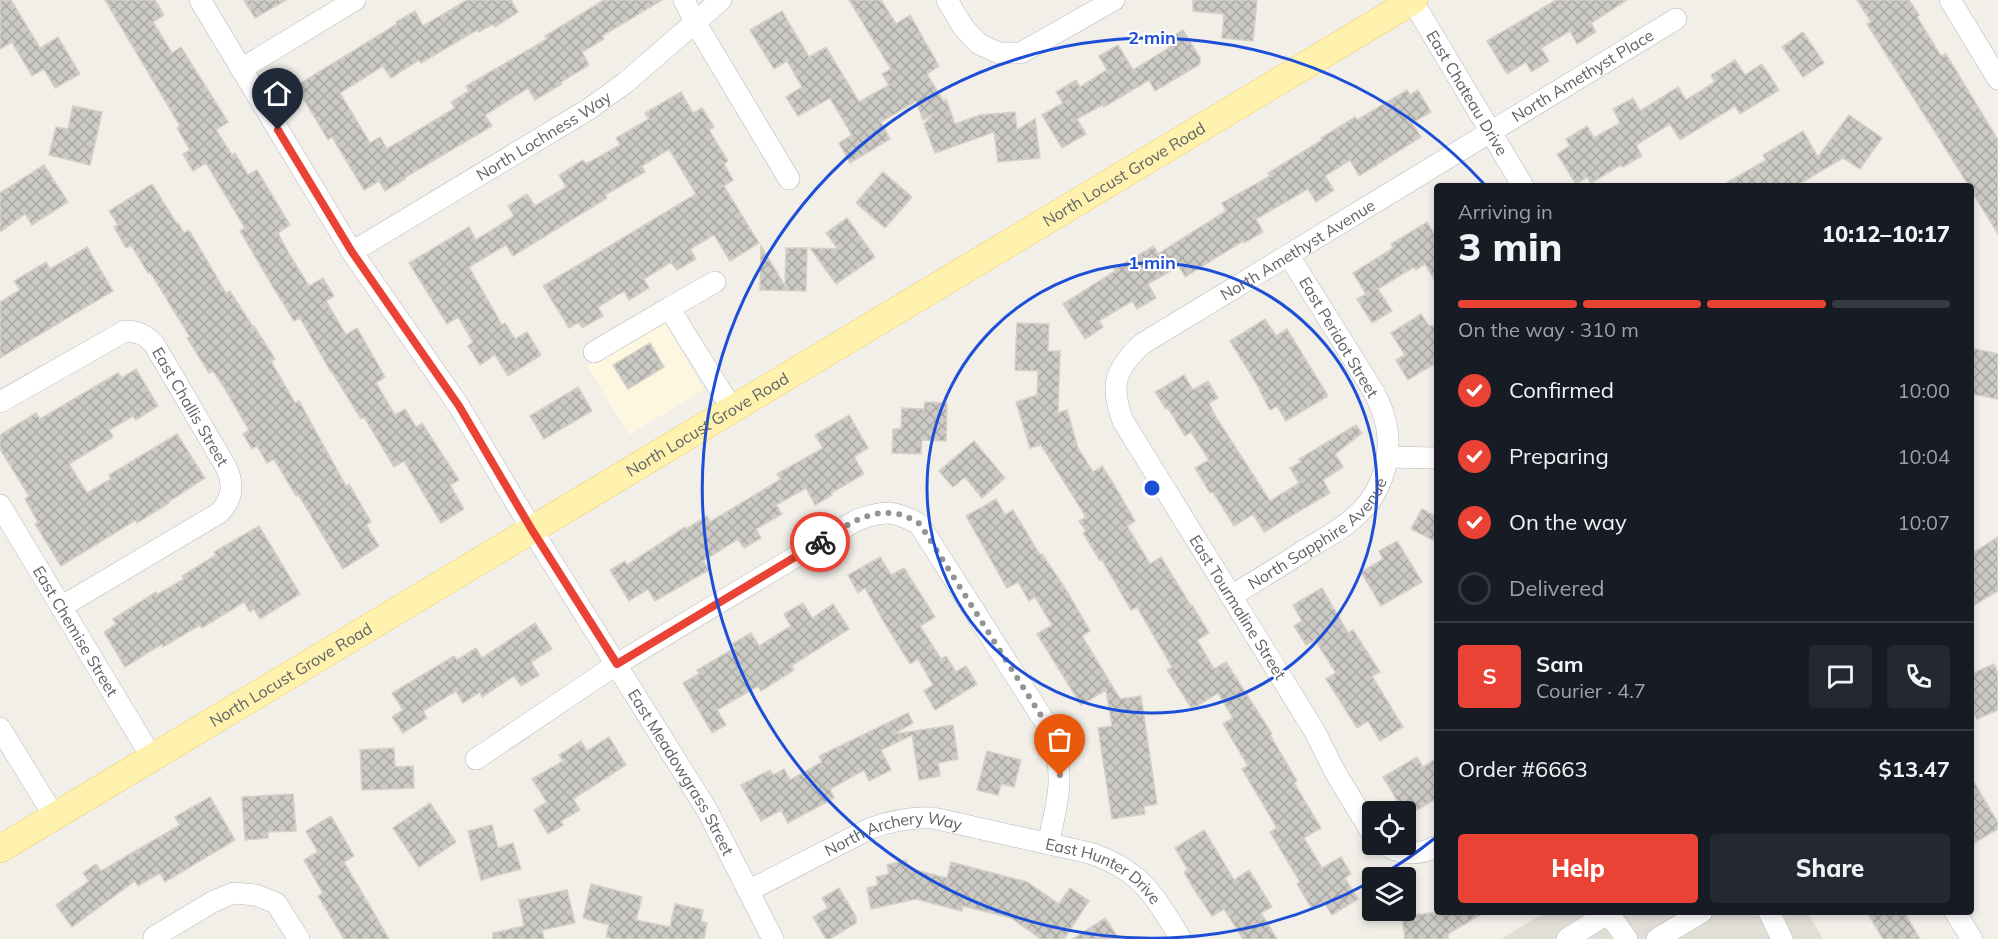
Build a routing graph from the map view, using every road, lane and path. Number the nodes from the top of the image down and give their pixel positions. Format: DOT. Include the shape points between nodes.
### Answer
graph roads {
  1 [pos="200,0"];
  2 [pos="355,0"];
  3 [pos="684,0"];
  4 [pos="721,0"];
  5 [pos="947,0"];
  6 [pos="1114,0"];
  7 [pos="1413,0"];
  8 [pos="1950,0"];
  9 [pos="1676,19"];
  10 [pos="695,22"];
  11 [pos="242,69"];
  12 [pos="1998,78"];
  13 [pos="1490,130"];
  14 [pos="789,179"];
  15 [pos="1521,183"];
  16 [pos="352,252"];
  17 [pos="1289,256"];
  18 [pos="715,282"];
  19 [pos="669,308"];
  20 [pos="594,352"];
  21 [pos="1116,378"];
  22 [pos="0,402"];
  23 [pos="732,409"];
  24 [pos="1388,457"];
  25 [pos="1434,458"];
  26 [pos="0,505"];
  27 [pos="532,530"];
  28 [pos="1231,596"];
  29 [pos="61,607"];
  30 [pos="617,664"];
  31 [pos="0,728"];
  32 [pos="152,758"];
  33 [pos="476,759"];
  34 [pos="54,816"];
  35 [pos="1362,816"];
  36 [pos="1047,844"];
  37 [pos="1434,848"];
  38 [pos="0,849"];
  39 [pos="1416,853"];
  40 [pos="748,891"];
  41 [pos="1606,915"];
  42 [pos="1610,915"];
  43 [pos="1697,915"];
  44 [pos="1770,915"];
  45 [pos="1957,915"];
  46 [pos="154,937"];
  47 [pos="299,939"];
  48 [pos="773,939"];
  49 [pos="1181,939"];
  50 [pos="1567,939"];
  51 [pos="1627,939"];
  52 [pos="1657,939"];
  53 [pos="1782,939"];
  54 [pos="1972,939"];
  1 -- 11 [label="street, East Meadowgrass Street"];
  2 -- 11 [label="street"];
  3 -- 10 [label="street"];
  4 -- 10 [label="street, North Lochness Way"];
  5 -- 6 [label="street" via="979,44 999,53 1021,53"];
  7 -- 13 [label="street, East Chateau Drive"];
  7 -- 23 [label="main road, North Locust Grove Road"];
  8 -- 12 [label="street"];
  9 -- 13 [label="street, North Amethyst Place"];
  10 -- 14 [label="street"];
  10 -- 16 [label="street, North Lochness Way" via="589,109"];
  11 -- 16 [label="street, East Meadowgrass Street"];
  13 -- 15 [label="street, East Chateau Drive"];
  13 -- 17 [label="street, North Amethyst Avenue"];
  16 -- 27 [label="street, East Meadowgrass Street" via="459,406"];
  17 -- 21 [label="street, North Amethyst Avenue" via="1142,344 1125,359"];
  17 -- 24 [label="street, East Peridot Street" via="1374,392 1388,434"];
  18 -- 19 [label="street"];
  19 -- 20 [label="street"];
  19 -- 23 [label="street"];
  21 -- 28 [label="street, East Tourmaline Street" via="1115,401 1123,422"];
  22 -- 29 [label="street, East Challis Street" via="125,332 136,331 154,344 232,480 232,492 217,514"];
  23 -- 27 [label="main road, North Locust Grove Road"];
  24 -- 25 [label="street"];
  24 -- 28 [label="street, North Sapphire Avenue" via="1373,498 1359,514"];
  26 -- 29 [label="street, East Chemise Street"];
  27 -- 30 [label="street, East Meadowgrass Street"];
  27 -- 32 [label="main road, North Locust Grove Road"];
  28 -- 35 [label="street, East Tourmaline Street"];
  29 -- 32 [label="street, East Chemise Street"];
  30 -- 33 [label="street"];
  30 -- 36 [label="street, East Hunter Drive" via="857,520 877,513 900,514 920,524 1052,733 1060,776"];
  30 -- 40 [label="street, East Meadowgrass Street" via="707,810"];
  31 -- 34 [label="street"];
  32 -- 34 [label="main road, North Locust Grove Road"];
  34 -- 38 [label="main road, North Locust Grove Road"];
  36 -- 40 [label="street, North Archery Way" via="933,818 889,821"];
  36 -- 49 [label="street, East Hunter Drive" via="1090,853 1129,871 1145,885"];
  37 -- 39 [label="street"];
  40 -- 48 [label="street, East Meadowgrass Street"];
  41 -- 50 [label="street"];
  42 -- 51 [label="street"];
  43 -- 52 [label="street"];
  44 -- 53 [label="street"];
  45 -- 54 [label="street"];
  46 -- 47 [label="street" via="234,893 256,895 276,903"];
}
